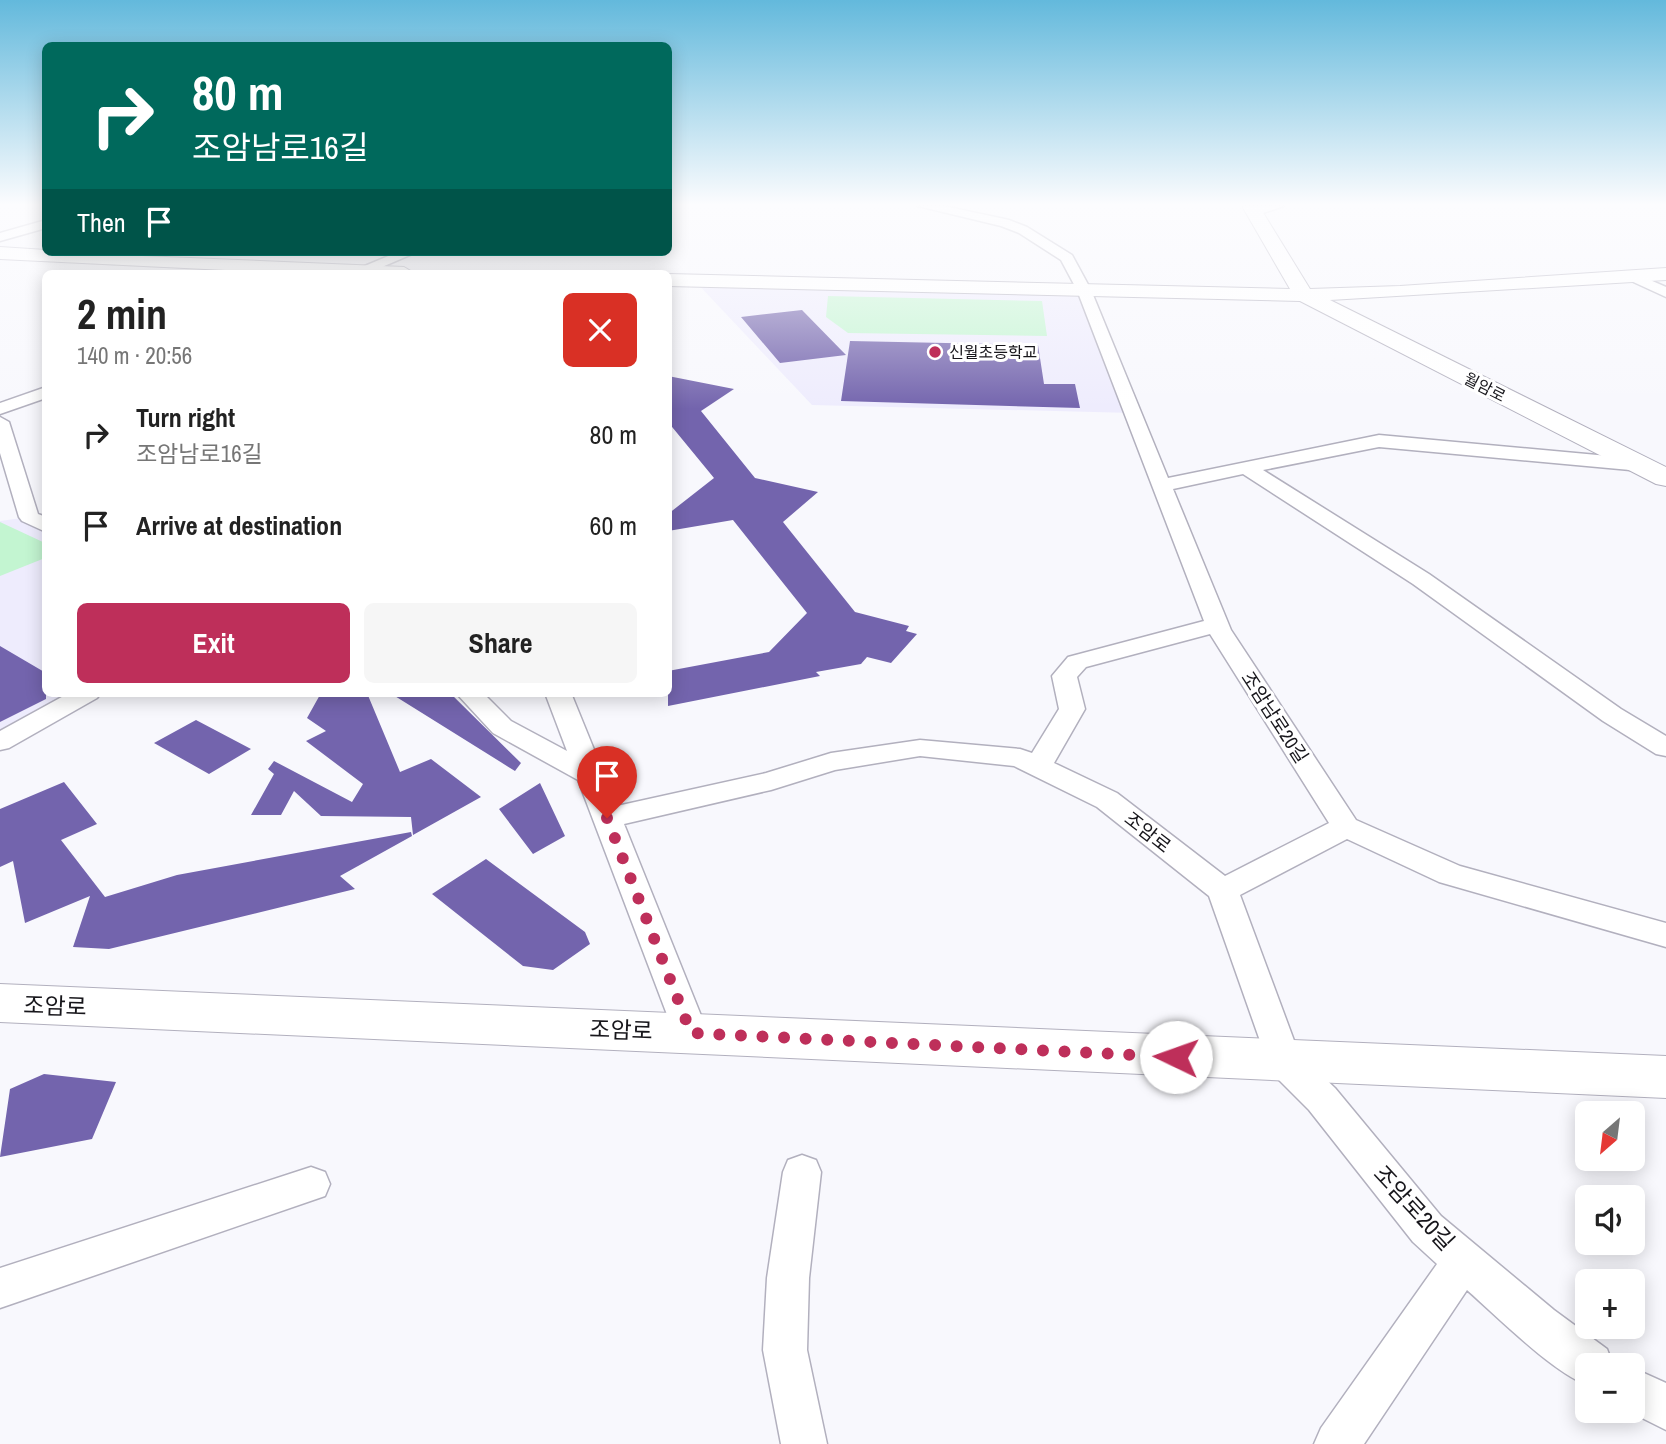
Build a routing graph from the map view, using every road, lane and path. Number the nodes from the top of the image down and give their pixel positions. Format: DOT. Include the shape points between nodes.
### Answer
graph roads {
  1 [pos="1075,273"];
  2 [pos="1291,273"];
  3 [pos="1666,274"];
  4 [pos="1634,276"];
  5 [pos="672,280"];
  6 [pos="1084,290"];
  7 [pos="1666,293"];
  8 [pos="1304,295"];
  9 [pos="42,393"];
  10 [pos="0,409"];
  11 [pos="0,422"];
  12 [pos="1641,466"];
  13 [pos="1246,468"];
  14 [pos="1666,478"];
  15 [pos="9,483"];
  16 [pos="1162,485"];
  17 [pos="42,524"];
  18 [pos="1217,625"];
  19 [pos="81,697"];
  20 [pos="473,697"];
  21 [pos="560,697"];
  22 [pos="0,742"];
  23 [pos="1666,748"];
  24 [pos="1038,766"];
  25 [pos="590,775"];
  26 [pos="607,818"];
  27 [pos="1346,827"];
  28 [pos="1223,891"];
  29 [pos="1666,935"];
  30 [pos="0,1003"];
  31 [pos="691,1033"];
  32 [pos="1284,1062"];
  33 [pos="1666,1077"];
  34 [pos="802,1172"];
  35 [pos="311,1184"];
  36 [pos="1464,1260"];
  37 [pos="0,1288"];
  38 [pos="1575,1353"];
  39 [pos="1645,1396"];
  40 [pos="1666,1407"];
  41 [pos="804,1444"];
  42 [pos="1337,1444"];
  1 -- 6 [label="street, 조암남로20길"];
  2 -- 8 [label="main road"];
  3 -- 4 [label="main road"];
  4 -- 7 [label="street"];
  4 -- 8 [label="main road"];
  5 -- 6 [label="main road"];
  6 -- 8 [label="main road"];
  6 -- 16 [label="street, 조암남로20길"];
  8 -- 12 [label="main road, 월암로"];
  9 -- 10 [label="street"];
  11 -- 15 [label="street"];
  12 -- 13 [label="street" via="1379,441"];
  12 -- 14 [label="main road, 월암로"];
  13 -- 16 [label="street"];
  13 -- 23 [label="street" via="1421,579"];
  15 -- 17 [label="street" via="29,517"];
  16 -- 18 [label="street, 조암남로20길"];
  18 -- 24 [label="street" via="1077,662 1064,676 1072,709"];
  18 -- 27 [label="street, 조암남로20길"];
  19 -- 22 [label="street"];
  20 -- 25 [label="street" via="502,727"];
  21 -- 25 [label="street"];
  24 -- 26 [label="street, 조암로" via="1020,758 920,748 831,762 771,781"];
  24 -- 28 [label="street, 조암로" via="1107,800"];
  25 -- 26 [label="street"];
  26 -- 31 [label="street"];
  27 -- 28 [label="street"];
  27 -- 29 [label="street" via="1450,874"];
  28 -- 32 [label="street"];
  30 -- 31 [label="main road, 조암로"];
  31 -- 32 [label="main road, 조암로"];
  32 -- 33 [label="main road, 조암로"];
  32 -- 36 [label="street, 조암로20길" via="1322,1099 1427,1229"];
  34 -- 41 [label="street" via="788,1278 785,1350"];
  35 -- 37 [label="street"];
  36 -- 38 [label="street, 조암로20길"];
  36 -- 42 [label="street"];
  39 -- 40 [label="street"];
}
